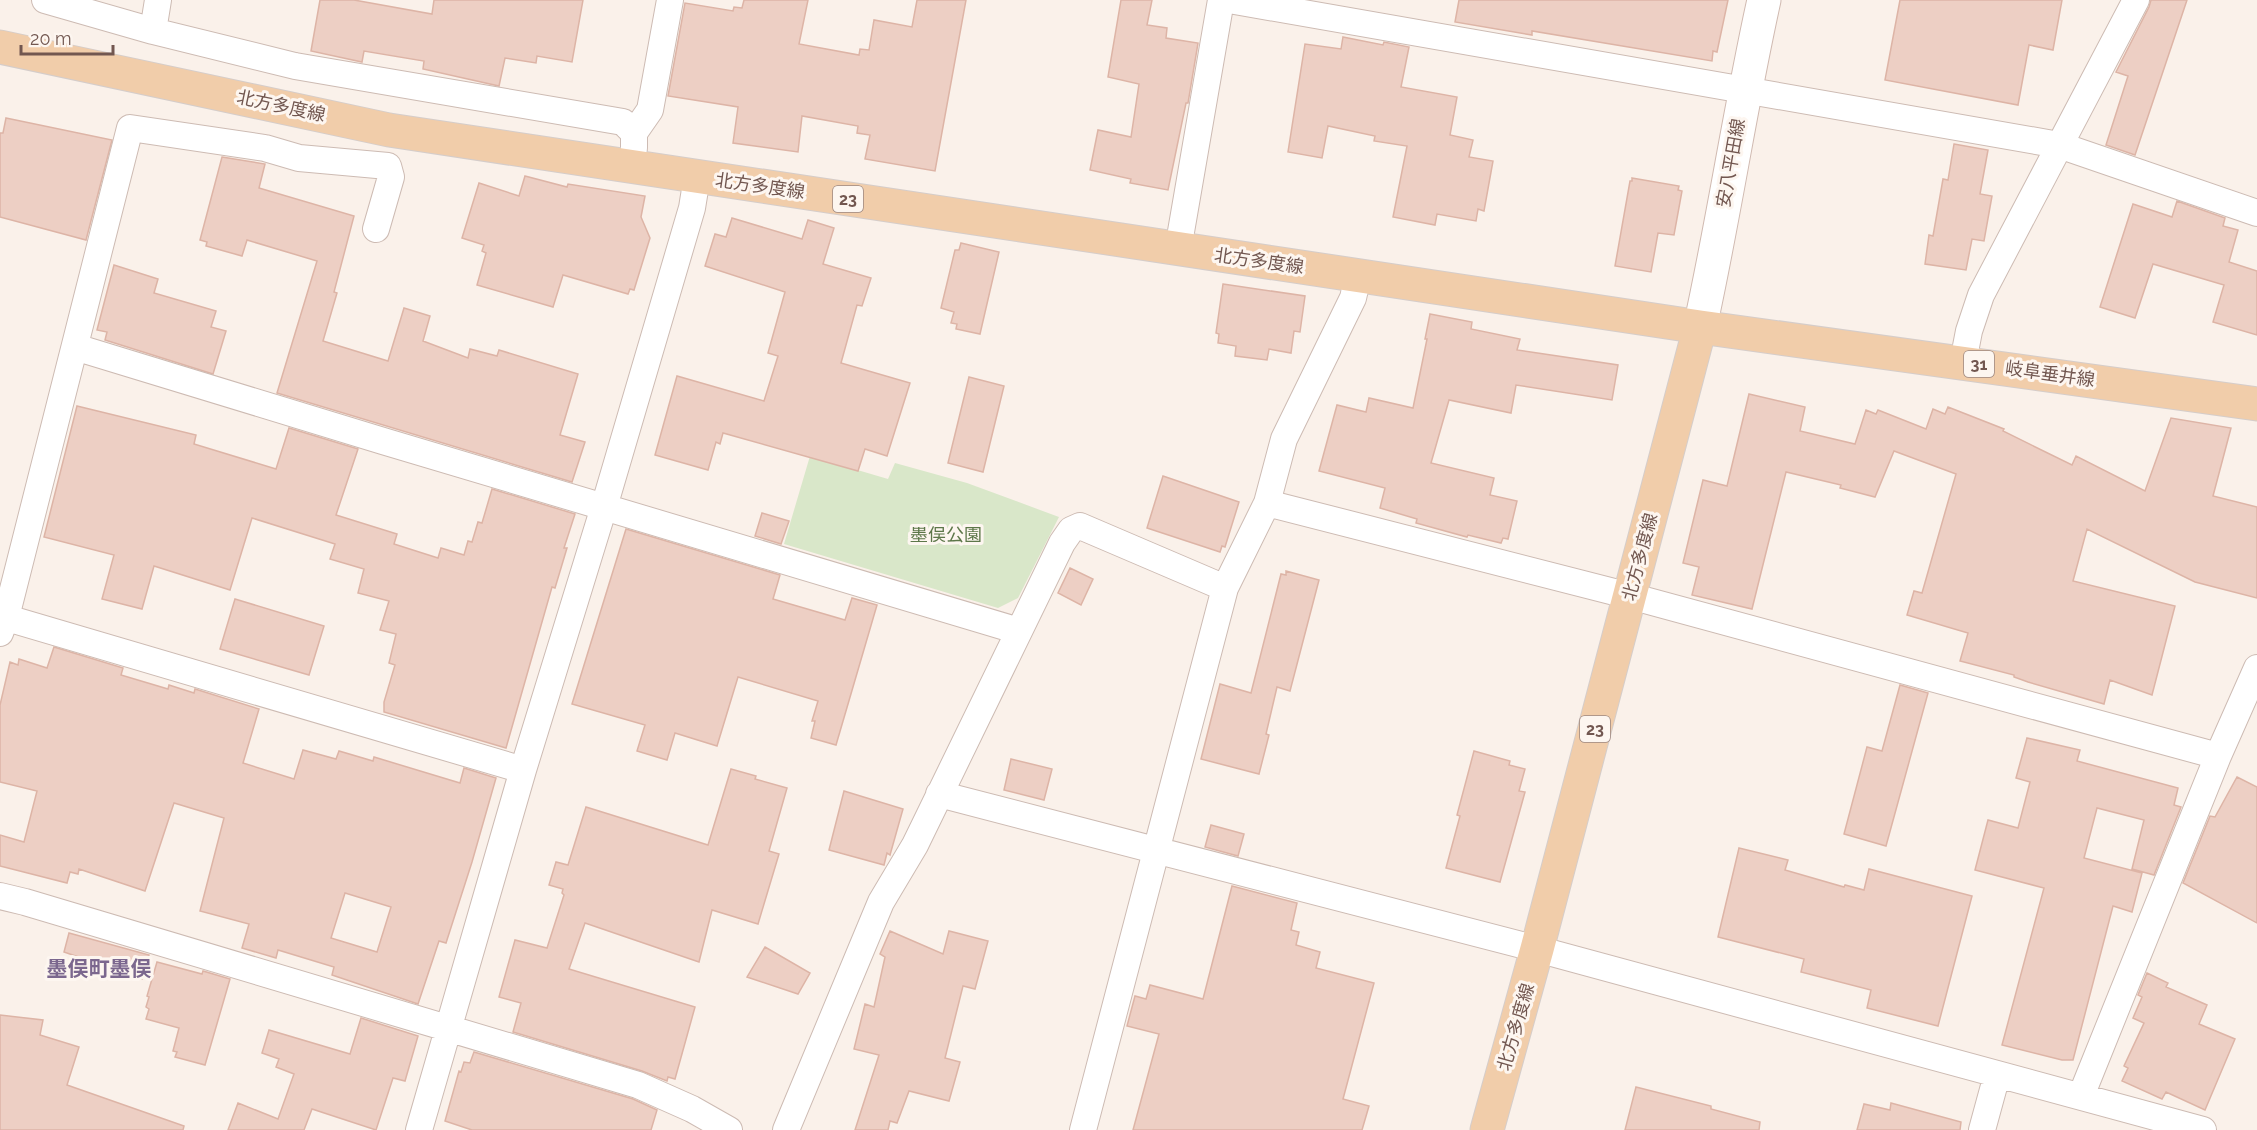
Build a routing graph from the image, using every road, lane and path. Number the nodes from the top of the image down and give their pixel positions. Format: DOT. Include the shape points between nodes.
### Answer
graph roads {
  1 [pos="45,0"];
  2 [pos="159,0"];
  3 [pos="670,0"];
  4 [pos="1221,0"];
  5 [pos="1229,0"];
  6 [pos="1764,0"];
  7 [pos="2136,0"];
  8 [pos="153,31"];
  9 [pos="0,47"];
  10 [pos="1744,88"];
  11 [pos="634,134"];
  12 [pos="2059,145"];
  13 [pos="632,166"];
  14 [pos="697,177"];
  15 [pos="2257,213"];
  16 [pos="376,229"];
  17 [pos="1178,249"];
  18 [pos="1358,276"];
  19 [pos="1700,327"];
  20 [pos="75,348"];
  21 [pos="1963,362"];
  22 [pos="2257,404"];
  23 [pos="1267,502"];
  24 [pos="604,507"];
  25 [pos="1226,588"];
  26 [pos="1630,596"];
  27 [pos="2,622"];
  28 [pos="1019,631"];
  29 [pos="2257,668"];
  30 [pos="2218,756"];
  31 [pos="523,770"];
  32 [pos="939,794"];
  33 [pos="1155,850"];
  34 [pos="0,896"];
  35 [pos="1537,949"];
  36 [pos="449,1027"];
  37 [pos="1997,1075"];
  38 [pos="2081,1096"];
  39 [pos="419,1130"];
  40 [pos="729,1130"];
  41 [pos="786,1130"];
  42 [pos="1083,1130"];
  43 [pos="1487,1130"];
  44 [pos="1982,1130"];
  45 [pos="2203,1130"];
  1 -- 8 [label="street"];
  2 -- 8 [label="street"];
  3 -- 11 [label="street" via="650,110"];
  4 -- 17 [label="street"];
  5 -- 10 [label="street"];
  6 -- 10 [label="main road, 安八平田線"];
  7 -- 12 [label="street"];
  8 -- 11 [label="street" via="295,66 623,122"];
  9 -- 13 [label="main road, 北方多度線 / 23" via="389,130"];
  10 -- 12 [label="street"];
  10 -- 19 [label="main road, 安八平田線"];
  11 -- 13 [label="street"];
  12 -- 15 [label="street"];
  12 -- 21 [label="street" via="1981,296"];
  13 -- 14 [label="main road, 北方多度線 / 23"];
  14 -- 17 [label="main road, 北方多度線 / 23"];
  14 -- 24 [label="street" via="692,207"];
  16 -- 20 [label="street" via="391,177 388,166 299,158 265,148 130,128"];
  17 -- 18 [label="main road, 北方多度線 / 23"];
  18 -- 19 [label="main road, 北方多度線 / 23"];
  18 -- 23 [label="street" via="1353,298 1284,439"];
  19 -- 21 [label="main road, 岐阜垂井線 / 31"];
  19 -- 26 [label="main road, 北方多度線 / 23"];
  20 -- 24 [label="street"];
  20 -- 27 [label="street"];
  21 -- 22 [label="main road, 岐阜垂井線 / 31"];
  23 -- 25 [label="street"];
  23 -- 26 [label="street"];
  24 -- 28 [label="street"];
  24 -- 31 [label="street"];
  25 -- 28 [label="street" via="1080,526 1071,530 1062,543"];
  25 -- 33 [label="street"];
  26 -- 30 [label="street"];
  26 -- 35 [label="main road, 北方多度線 / 23"];
  27 -- 31 [label="street"];
  28 -- 32 [label="street"];
  29 -- 30 [label="street"];
  30 -- 38 [label="street"];
  31 -- 36 [label="street"];
  32 -- 33 [label="street"];
  32 -- 41 [label="street" via="881,902"];
  33 -- 35 [label="street"];
  33 -- 42 [label="street"];
  34 -- 36 [label="street"];
  35 -- 37 [label="street"];
  35 -- 43 [label="main road, 北方多度線 / 23"];
  36 -- 39 [label="street"];
  36 -- 40 [label="street" via="638,1085"];
  37 -- 38 [label="street"];
  37 -- 44 [label="street"];
  38 -- 45 [label="street"];
}
